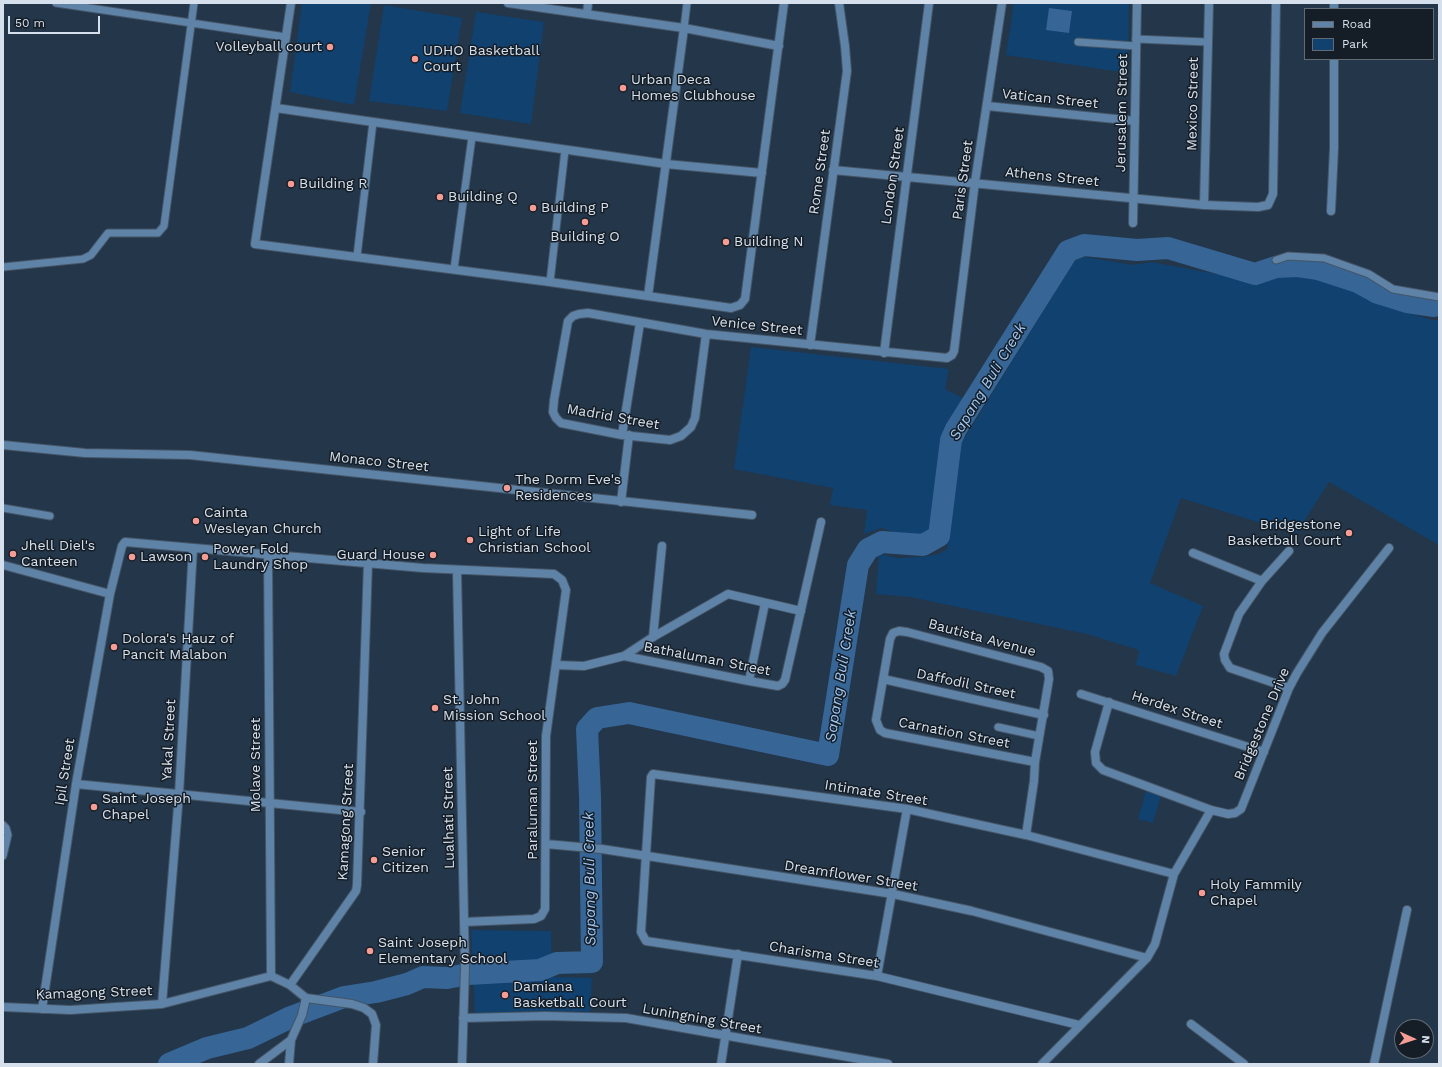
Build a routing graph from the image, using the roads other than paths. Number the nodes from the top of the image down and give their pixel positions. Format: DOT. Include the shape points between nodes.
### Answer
graph roads {
  1 [pos="56,3"];
  2 [pos="194,3"];
  3 [pos="291,3"];
  4 [pos="508,3"];
  5 [pos="588,3"];
  6 [pos="687,3"];
  7 [pos="784,3"];
  8 [pos="839,3"];
  9 [pos="929,3"];
  10 [pos="1002,3"];
  11 [pos="1137,3"];
  12 [pos="1209,3"];
  13 [pos="1276,3"];
  14 [pos="587,14"];
  15 [pos="192,24"];
  16 [pos="684,28"];
  17 [pos="286,37"];
  18 [pos="1078,42"];
  19 [pos="1207,42"];
  20 [pos="1136,43"];
  21 [pos="779,46"];
  22 [pos="1334,60"];
  23 [pos="987,106"];
  24 [pos="276,108"];
  25 [pos="1135,121"];
  26 [pos="373,122"];
  27 [pos="472,137"];
  28 [pos="565,150"];
  29 [pos="666,164"];
  30 [pos="832,170"];
  31 [pos="762,173"];
  32 [pos="906,176"];
  33 [pos="975,182"];
  34 [pos="1134,199"];
  35 [pos="1204,205"];
  36 [pos="1330,211"];
  37 [pos="1133,223"];
  38 [pos="357,256"];
  39 [pos="1276,260"];
  40 [pos="3,266"];
  41 [pos="454,269"];
  42 [pos="550,282"];
  43 [pos="648,296"];
  44 [pos="1439,297"];
  45 [pos="568,321"];
  46 [pos="640,323"];
  47 [pos="706,334"];
  48 [pos="810,345"];
  49 [pos="884,353"];
  50 [pos="947,358"];
  51 [pos="625,435"];
  52 [pos="3,445"];
  53 [pos="621,502"];
  54 [pos="3,508"];
  55 [pos="752,515"];
  56 [pos="50,516"];
  57 [pos="821,522"];
  58 [pos="125,542"];
  59 [pos="662,546"];
  60 [pos="193,548"];
  61 [pos="1389,548"];
  62 [pos="1289,551"];
  63 [pos="1193,553"];
  64 [pos="268,555"];
  65 [pos="368,563"];
  66 [pos="3,565"];
  67 [pos="457,570"];
  68 [pos="1262,581"];
  69 [pos="110,594"];
  70 [pos="766,603"];
  71 [pos="801,611"];
  72 [pos="653,637"];
  73 [pos="624,656"];
  74 [pos="556,665"];
  75 [pos="883,679"];
  76 [pos="749,681"];
  77 [pos="1289,688"];
  78 [pos="1082,694"];
  79 [pos="1109,702"];
  80 [pos="1044,715"];
  81 [pos="998,727"];
  82 [pos="1039,736"];
  83 [pos="1264,752"];
  84 [pos="1034,762"];
  85 [pos="76,784"];
  86 [pos="179,794"];
  87 [pos="268,803"];
  88 [pos="907,809"];
  89 [pos="1211,810"];
  90 [pos="361,812"];
  91 [pos="3,826"];
  92 [pos="1026,835"];
  93 [pos="546,844"];
  94 [pos="3,856"];
  95 [pos="646,857"];
  96 [pos="1174,874"];
  97 [pos="893,894"];
  98 [pos="1408,910"];
  99 [pos="464,922"];
  100 [pos="738,954"];
  101 [pos="1147,958"];
  102 [pos="271,976"];
  103 [pos="877,976"];
  104 [pos="290,985"];
  105 [pos="306,998"];
  106 [pos="162,1004"];
  107 [pos="3,1007"];
  108 [pos="42,1009"];
  109 [pos="463,1018"];
  110 [pos="1191,1024"];
  111 [pos="1079,1025"];
  112 [pos="726,1037"];
  113 [pos="291,1040"];
  114 [pos="259,1064"];
  115 [pos="289,1064"];
  116 [pos="372,1064"];
  117 [pos="462,1064"];
  118 [pos="721,1064"];
  119 [pos="888,1064"];
  120 [pos="1042,1064"];
  121 [pos="1244,1064"];
  122 [pos="1374,1064"];
  1 -- 15 [label="lane"];
  2 -- 15 [label="lane"];
  3 -- 17 [label="street"];
  4 -- 14 [label="street"];
  5 -- 14 [label="street"];
  6 -- 16 [label="lane"];
  7 -- 21 [label="street"];
  8 -- 30 [label="street, Rome Street" via="847,71"];
  9 -- 32 [label="street, London Street"];
  10 -- 23 [label="street, Paris Street"];
  11 -- 20 [label="street, Jerusalem Street"];
  12 -- 19 [label="street, Mexico Street"];
  13 -- 35 [label="street, Athens Street" via="1273,194 1268,205 1258,207"];
  14 -- 16 [label="street"];
  15 -- 17 [label="lane"];
  15 -- 40 [label="lane" via="164,226 158,233 108,233 91,255 83,259"];
  16 -- 21 [label="street"];
  16 -- 29 [label="street"];
  17 -- 24 [label="street"];
  18 -- 20 [label="lane"];
  19 -- 20 [label="lane"];
  19 -- 35 [label="street, Mexico Street"];
  20 -- 25 [label="street, Jerusalem Street"];
  21 -- 31 [label="street"];
  22 -- 36 [label="street" via="1334,148"];
  23 -- 25 [label="street, Vatican Street"];
  23 -- 33 [label="street, Paris Street"];
  24 -- 26 [label="street"];
  24 -- 38 [label="street" via="256,244"];
  25 -- 34 [label="street, Jerusalem Street"];
  26 -- 27 [label="street"];
  26 -- 38 [label="lane"];
  27 -- 28 [label="street"];
  27 -- 41 [label="lane"];
  28 -- 29 [label="street"];
  28 -- 42 [label="lane"];
  29 -- 31 [label="street"];
  29 -- 43 [label="street"];
  30 -- 32 [label="street, Athens Street"];
  30 -- 48 [label="street, Rome Street"];
  31 -- 43 [label="street" via="745,299 740,305 731,308"];
  32 -- 33 [label="street, Athens Street"];
  32 -- 49 [label="street, London Street"];
  33 -- 34 [label="street, Athens Street"];
  33 -- 50 [label="street, Paris Street" via="954,351"];
  34 -- 35 [label="street, Athens Street"];
  34 -- 37 [label="street, Jerusalem Street"];
  38 -- 41 [label="street"];
  39 -- 44 [label="lane" via="1288,256 1324,258 1369,274 1393,289"];
  41 -- 42 [label="street"];
  42 -- 43 [label="street"];
  45 -- 46 [label="street, Venice Street" via="573,316 588,313"];
  45 -- 51 [label="street, Madrid Street" via="554,400 553,412 556,418 561,422"];
  46 -- 47 [label="street, Venice Street"];
  46 -- 51 [label="street"];
  47 -- 48 [label="street, Venice Street"];
  47 -- 51 [label="street, Madrid Street" via="695,418 691,427 681,436 670,440"];
  48 -- 49 [label="street, Venice Street"];
  49 -- 50 [label="street, Venice Street"];
  51 -- 53 [label="street"];
  52 -- 53 [label="street, Monaco Street" via="85,453 190,455"];
  53 -- 55 [label="street, Monaco Street"];
  54 -- 56 [label="lane"];
  57 -- 71 [label="street, Bathaluman Street"];
  58 -- 60 [label="street, Paraluman Street"];
  58 -- 69 [label="street, Ipil Street"];
  59 -- 72 [label="street, Bathaluman Street"];
  60 -- 64 [label="street, Paraluman Street"];
  60 -- 86 [label="street, Yakal Street"];
  61 -- 77 [label="street, Bridgestone Drive" via="1322,633"];
  62 -- 68 [label="street"];
  63 -- 68 [label="street"];
  64 -- 65 [label="street, Paraluman Street"];
  64 -- 87 [label="street, Molave Street"];
  65 -- 67 [label="street, Paraluman Street"];
  65 -- 90 [label="street, Kamagong Street"];
  66 -- 69 [label="street"];
  67 -- 74 [label="street, Paraluman Street" via="554,574 562,580 566,590"];
  67 -- 99 [label="street, Lualhati Street"];
  68 -- 77 [label="street" via="1239,614 1224,654 1225,660 1230,668"];
  69 -- 85 [label="street, Ipil Street"];
  70 -- 71 [label="street, Bathaluman Street"];
  70 -- 72 [label="street, Bathaluman Street" via="728,594"];
  70 -- 76 [label="street"];
  71 -- 76 [label="street, Bathaluman Street" via="785,680 778,686"];
  72 -- 73 [label="street, Bathaluman Street"];
  73 -- 74 [label="street, Bathaluman Street" via="584,666"];
  73 -- 76 [label="street, Bathaluman Street"];
  74 -- 93 [label="street, Paraluman Street" via="546,736"];
  75 -- 80 [label="street, Daffodil Street"];
  75 -- 80 [label="street, Bautista Avenue" via="892,633 907,632 1048,671 1050,679"];
  75 -- 84 [label="street, Carnation Street" via="876,720 877,726 886,733"];
  77 -- 83 [label="street, Bridgestone Drive"];
  78 -- 79 [label="street, Herdex Street"];
  79 -- 83 [label="street, Herdex Street"];
  79 -- 89 [label="street, Bridgestone Drive" via="1095,752 1096,763 1103,770"];
  80 -- 82 [label="street, Bautista Avenue"];
  81 -- 82 [label="lane"];
  82 -- 84 [label="street, Bautista Avenue"];
  83 -- 89 [label="street, Bridgestone Drive" via="1240,809 1228,814"];
  84 -- 92 [label="street, Bautista Avenue" via="1034,781"];
  85 -- 86 [label="street"];
  85 -- 108 [label="street, Ipil Street"];
  86 -- 87 [label="street"];
  86 -- 106 [label="street, Yakal Street"];
  87 -- 90 [label="street"];
  87 -- 102 [label="street, Molave Street"];
  88 -- 92 [label="street, Intimate Street"];
  88 -- 95 [label="street, Intimate Street" via="653,774 649,783"];
  88 -- 97 [label="street"];
  89 -- 96 [label="street"];
  90 -- 104 [label="street, Kamagong Street" via="356,892"];
  91 -- 94 [label="lane" via="8,835"];
  92 -- 96 [label="street, Intimate Street"];
  93 -- 95 [label="street, Dreamflower Street" via="602,849"];
  93 -- 99 [label="street, Paraluman Street" via="545,909 541,916 534,919"];
  95 -- 97 [label="street, Dreamflower Street"];
  95 -- 100 [label="street, Charisma Street" via="641,932 646,941"];
  96 -- 101 [label="street" via="1156,944"];
  97 -- 101 [label="street, Dreamflower Street" via="972,911"];
  97 -- 103 [label="street"];
  98 -- 122 [label="street"];
  99 -- 109 [label="street, Lualhati Street" via="466,968"];
  100 -- 103 [label="street, Charisma Street"];
  100 -- 112 [label="street"];
  101 -- 111 [label="street"];
  102 -- 104 [label="street"];
  102 -- 106 [label="street, Kamagong Street"];
  103 -- 111 [label="street, Charisma Street"];
  104 -- 105 [label="street"];
  105 -- 113 [label="street"];
  105 -- 116 [label="street" via="340,1002 364,1008 372,1014 376,1025"];
  106 -- 108 [label="street, Kamagong Street" via="70,1010"];
  107 -- 108 [label="street, Kamagong Street"];
  109 -- 112 [label="street, Luningning Street" via="626,1018"];
  109 -- 117 [label="street, Lualhati Street"];
  110 -- 121 [label="street"];
  111 -- 120 [label="street"];
  112 -- 118 [label="street"];
  112 -- 119 [label="street, Luningning Street"];
  113 -- 114 [label="street"];
  113 -- 115 [label="street"];
}
